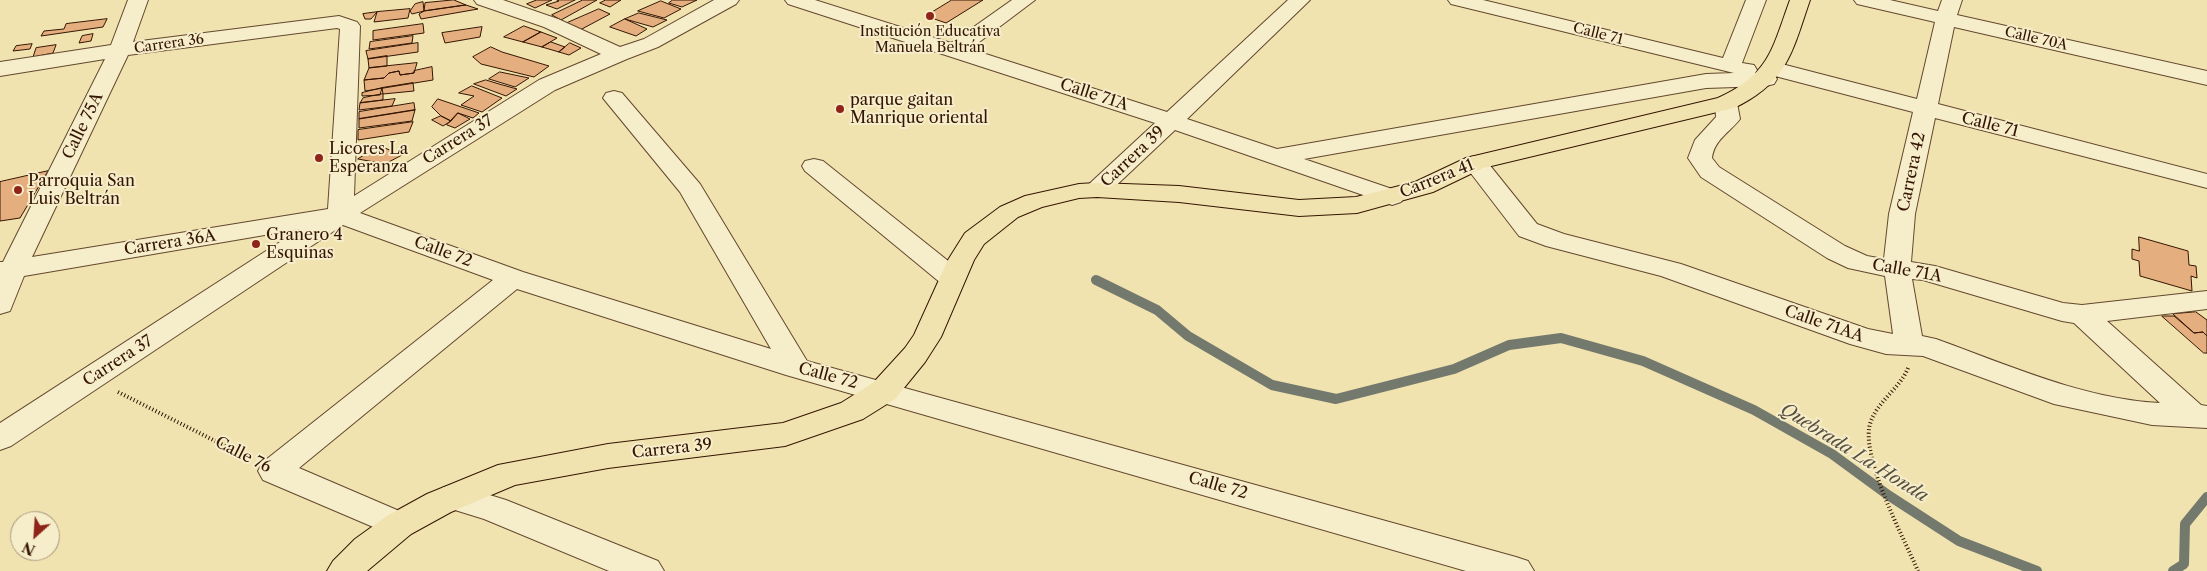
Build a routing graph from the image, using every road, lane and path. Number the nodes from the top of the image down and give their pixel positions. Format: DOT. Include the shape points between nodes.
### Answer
graph roads {
  1 [pos="138,0"];
  2 [pos="484,0"];
  3 [pos="729,0"];
  4 [pos="795,0"];
  5 [pos="1024,0"];
  6 [pos="1300,0"];
  7 [pos="1458,0"];
  8 [pos="1756,0"];
  9 [pos="1800,0"];
  10 [pos="1864,0"];
  11 [pos="1529,8"];
  12 [pos="1949,9"];
  13 [pos="120,50"];
  14 [pos="956,50"];
  15 [pos="619,54"];
  16 [pos="1730,66"];
  17 [pos="0,69"];
  18 [pos="1769,75"];
  19 [pos="2207,78"];
  20 [pos="614,98"];
  21 [pos="1726,103"];
  22 [pos="1925,108"];
  23 [pos="1171,120"];
  24 [pos="1279,156"];
  25 [pos="1475,163"];
  26 [pos="814,166"];
  27 [pos="2207,180"];
  28 [pos="1097,190"];
  29 [pos="1392,197"];
  30 [pos="340,214"];
  31 [pos="1897,269"];
  32 [pos="7,270"];
  33 [pos="513,278"];
  34 [pos="952,278"];
  35 [pos="2207,300"];
  36 [pos="0,304"];
  37 [pos="2082,314"];
  38 [pos="1909,346"];
  39 [pos="797,368"];
  40 [pos="91,379"];
  41 [pos="884,392"];
  42 [pos="2200,417"];
  43 [pos="0,438"];
  44 [pos="274,471"];
  45 [pos="454,497"];
  46 [pos="399,525"];
  47 [pos="345,571"];
  48 [pos="646,571"];
  49 [pos="1516,571"];
  50 [pos="1918,571"];
  1 -- 13 [label="street, Calle 75A"];
  2 -- 15 [label="street" via="550,23"];
  3 -- 15 [label="street, Carrera 37" via="651,43"];
  4 -- 14 [label="street, Calle 71A"];
  5 -- 14 [label="street"];
  6 -- 23 [label="street, Carrera 39"];
  7 -- 11 [label="street, Calle 71"];
  8 -- 16 [label="street"];
  9 -- 18 [label="main road"];
  10 -- 12 [label="street, Calle 70A"];
  11 -- 16 [label="street, Calle 71"];
  12 -- 19 [label="street, Calle 70A"];
  12 -- 22 [label="street, Carrera 42"];
  13 -- 17 [label="street, Carrera 36"];
  13 -- 30 [label="street, Carrera 36" via="339,22 350,26"];
  13 -- 32 [label="street, Calle 75A"];
  14 -- 23 [label="street, Calle 71A"];
  15 -- 30 [label="street, Carrera 37" via="547,86"];
  16 -- 18 [label="street, Calle 71"];
  18 -- 21 [label="main road, Carrera 41" via="1749,92"];
  18 -- 22 [label="street, Calle 71"];
  18 -- 24 [label="street" via="1706,81"];
  20 -- 39 [label="street" via="691,189"];
  21 -- 25 [label="main road, Carrera 41"];
  21 -- 31 [label="street, Calle 71A" via="1728,119 1707,140 1699,156 1710,172 1836,252 1858,262"];
  22 -- 27 [label="street, Calle 71"];
  22 -- 31 [label="street, Carrera 42" via="1902,214"];
  23 -- 24 [label="street, Calle 71A"];
  23 -- 28 [label="street, Carrera 39"];
  24 -- 29 [label="street, Calle 71A"];
  25 -- 29 [label="main road, Carrera 41" via="1424,187"];
  25 -- 38 [label="street, Calle 71AA" via="1528,230 1671,270 1860,337"];
  26 -- 34 [label="street"];
  28 -- 29 [label="main road, Carrera 41" via="1179,194 1318,209"];
  28 -- 34 [label="main road, Carrera 39" via="1048,197 1009,212 974,239"];
  30 -- 32 [label="street, Carrera 36A"];
  30 -- 33 [label="street, Calle 72"];
  30 -- 40 [label="street, Carrera 37"];
  31 -- 37 [label="street, Calle 71A" via="1925,272 2032,304"];
  31 -- 38 [label="street, Carrera 42"];
  32 -- 36 [label="street, Calle 75A"];
  33 -- 39 [label="street, Calle 72"];
  33 -- 44 [label="street"];
  34 -- 41 [label="main road, Carrera 39" via="926,337"];
  35 -- 37 [label="street, Calle 71A"];
  37 -- 42 [label="street"];
  38 -- 42 [label="street, Calle 71AA" via="1926,346 2054,393 2102,406"];
  38 -- 50 [label="path" via="1912,354 1906,373 1881,402 1869,425 1867,439 1878,476"];
  39 -- 41 [label="street, Calle 72"];
  40 -- 43 [label="street, Carrera 37"];
  40 -- 44 [label="path, Calle 76"];
  41 -- 45 [label="main road, Carrera 39" via="852,411 785,434 572,462 510,474"];
  41 -- 49 [label="street, Calle 72"];
  44 -- 46 [label="street, Calle 76"];
  45 -- 46 [label="main road, Carrera 39"];
  45 -- 48 [label="street" via="494,509"];
  46 -- 47 [label="main road, Carrera 39"];
}
